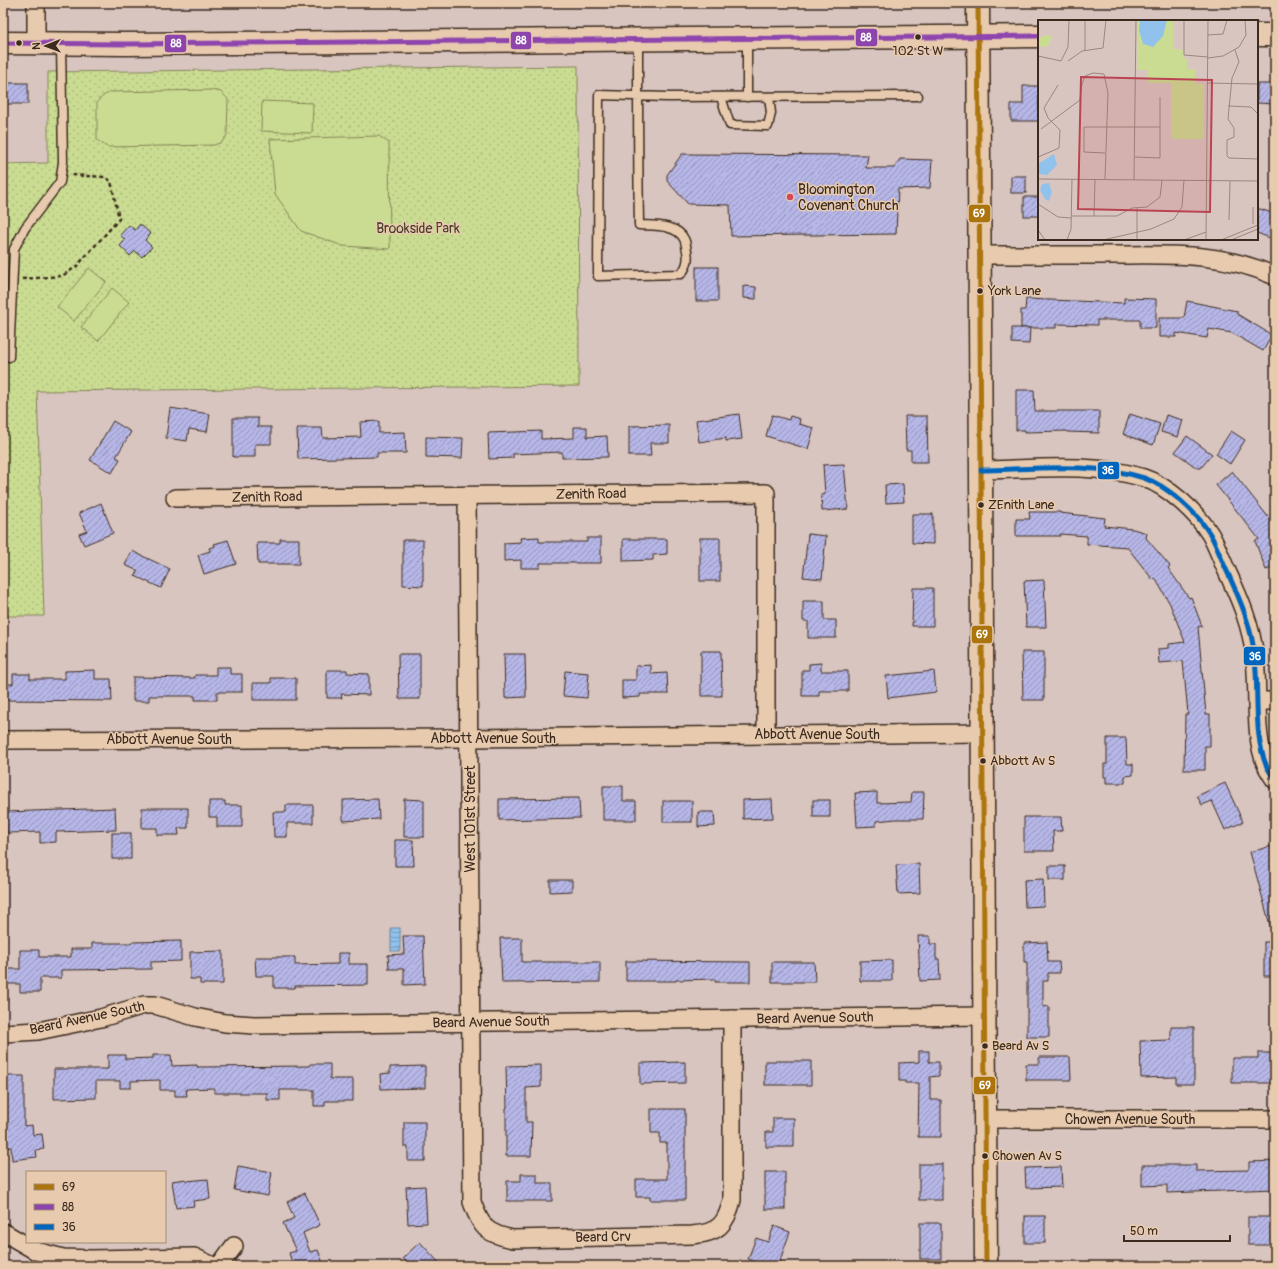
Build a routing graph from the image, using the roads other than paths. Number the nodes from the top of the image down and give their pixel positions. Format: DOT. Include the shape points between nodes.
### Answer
graph roads {
  1 [pos="36,3"];
  2 [pos="978,3"];
  3 [pos="1258,35"];
  4 [pos="1275,35"];
  5 [pos="1038,36"];
  6 [pos="978,37"];
  7 [pos="747,39"];
  8 [pos="638,40"];
  9 [pos="3,43"];
  10 [pos="36,43"];
  11 [pos="61,43"];
  12 [pos="638,96"];
  13 [pos="918,96"];
  14 [pos="721,97"];
  15 [pos="747,97"];
  16 [pos="769,97"];
  17 [pos="979,255"];
  18 [pos="1275,276"];
  19 [pos="9,358"];
  20 [pos="981,470"];
  21 [pos="467,496"];
  22 [pos="174,498"];
  23 [pos="1275,701"];
  24 [pos="1258,702"];
  25 [pos="983,733"];
  26 [pos="766,734"];
  27 [pos="470,738"];
  28 [pos="3,740"];
  29 [pos="1275,780"];
  30 [pos="984,1016"];
  31 [pos="732,1019"];
  32 [pos="472,1022"];
  33 [pos="3,1033"];
  34 [pos="985,1119"];
  35 [pos="1275,1119"];
  36 [pos="3,1232"];
  37 [pos="234,1246"];
  38 [pos="213,1266"];
  39 [pos="219,1266"];
  40 [pos="986,1266"];
  1 -- 10 [label="street"];
  2 -- 6 [label="street"];
  3 -- 4 [label="street"];
  5 -- 6 [label="street"];
  6 -- 7 [label="street"];
  6 -- 17 [label="street"];
  7 -- 8 [label="street"];
  7 -- 15 [label="lane"];
  8 -- 11 [label="street"];
  8 -- 12 [label="lane"];
  9 -- 10 [label="street"];
  10 -- 11 [label="street"];
  11 -- 19 [label="lane" via="63,162 60,182 25,228 14,249"];
  12 -- 12 [label="lane" via="599,95 598,276 681,274 686,268 688,255 684,238 675,229 638,225"];
  12 -- 14 [label="lane"];
  13 -- 16 [label="lane"];
  14 -- 15 [label="lane"];
  14 -- 16 [label="lane" via="730,125 768,126 771,113"];
  15 -- 16 [label="lane"];
  17 -- 18 [label="street" via="1205,256"];
  17 -- 20 [label="street"];
  20 -- 24 [label="street" via="1090,468 1118,471 1146,478 1170,492 1192,511 1210,534 1243,605 1255,657"];
  20 -- 25 [label="street"];
  21 -- 22 [label="street, Zenith Road"];
  21 -- 26 [label="street, Zenith Road" via="766,493"];
  21 -- 27 [label="street, West 101st Street"];
  23 -- 24 [label="street"];
  24 -- 29 [label="street" via="1260,748"];
  25 -- 26 [label="street, Abbott Avenue South"];
  25 -- 30 [label="street"];
  26 -- 27 [label="street, Abbott Avenue South"];
  27 -- 28 [label="street, Abbott Avenue South"];
  27 -- 32 [label="street, West 101st Street"];
  30 -- 31 [label="street, Beard Avenue South"];
  30 -- 34 [label="street"];
  31 -- 32 [label="street, Beard Avenue South"];
  31 -- 32 [label="street, Beard Crv" via="732,1200 729,1214 720,1226 708,1234 692,1236 513,1239 498,1236 485,1229 472,1202"];
  32 -- 33 [label="street, Beard Avenue South" via="254,1025 225,1023 155,1005 144,1005 102,1018 38,1031"];
  34 -- 35 [label="street, Chowen Avenue South"];
  34 -- 40 [label="street"];
  36 -- 38 [label="street" via="36,1251 63,1258 194,1257"];
  37 -- 39 [label="street"];
}
